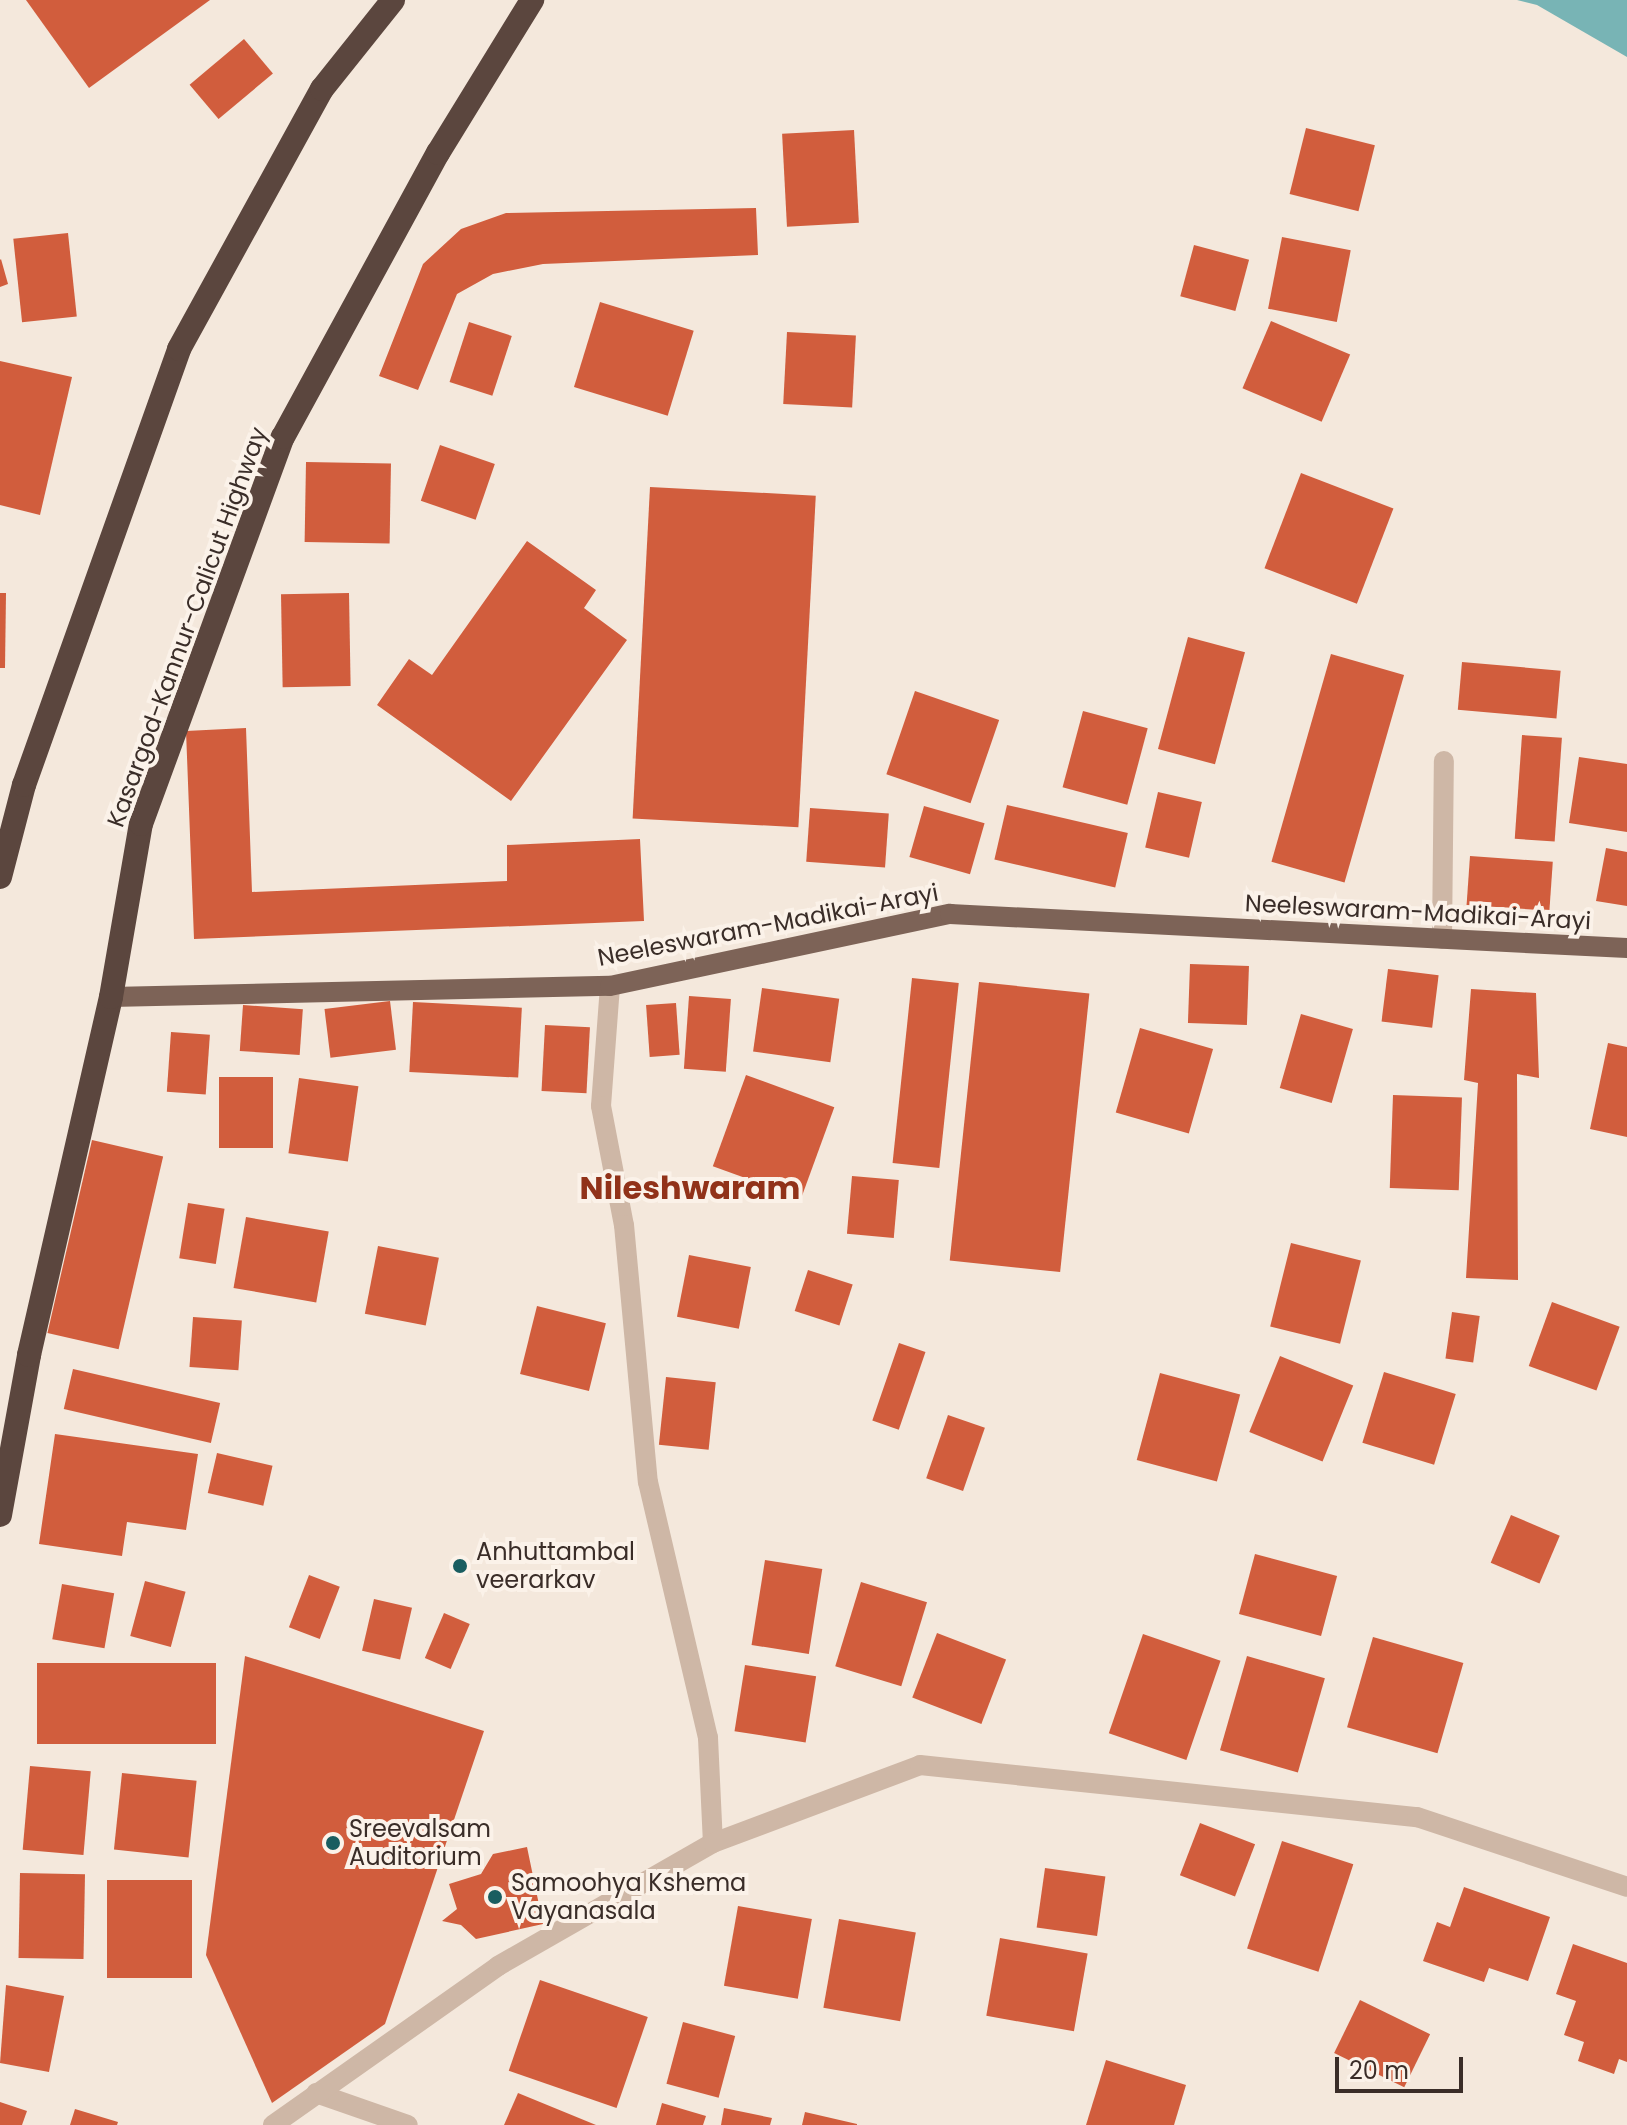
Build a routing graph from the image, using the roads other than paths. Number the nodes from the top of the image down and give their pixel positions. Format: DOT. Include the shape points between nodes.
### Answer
graph roads {
  1 [pos="393,0"];
  2 [pos="532,0"];
  3 [pos="1444,761"];
  4 [pos="0,877"];
  5 [pos="1442,939"];
  6 [pos="1627,948"];
  7 [pos="610,986"];
  8 [pos="111,997"];
  9 [pos="0,1515"];
  10 [pos="713,1843"];
  11 [pos="1627,1887"];
  12 [pos="316,2093"];
  13 [pos="379,2120"];
  14 [pos="273,2125"];
  15 [pos="408,2125"];
  1 -- 4 [label="highway" via="322,89 179,349 24,785"];
  2 -- 8 [label="highway, Kasargod-Kannur-Calicut Highway" via="438,153 283,437 141,824"];
  3 -- 5 [label="street"];
  5 -- 6 [label="main road, Neeleswaram-Madikai-Arayi"];
  5 -- 7 [label="main road, Neeleswaram-Madikai-Arayi" via="950,914"];
  7 -- 8 [label="main road, Neeleswaram-Madikai-Arayi"];
  7 -- 10 [label="street" via="601,1106 624,1225 648,1482 708,1738"];
  8 -- 9 [label="highway, Kasargod-Kannur-Calicut Highway" via="29,1355"];
  10 -- 11 [label="street" via="920,1765 1417,1817"];
  10 -- 12 [label="street" via="498,1966"];
  12 -- 13 [label="street"];
  12 -- 14 [label="street"];
  13 -- 15 [label="street"];
}
